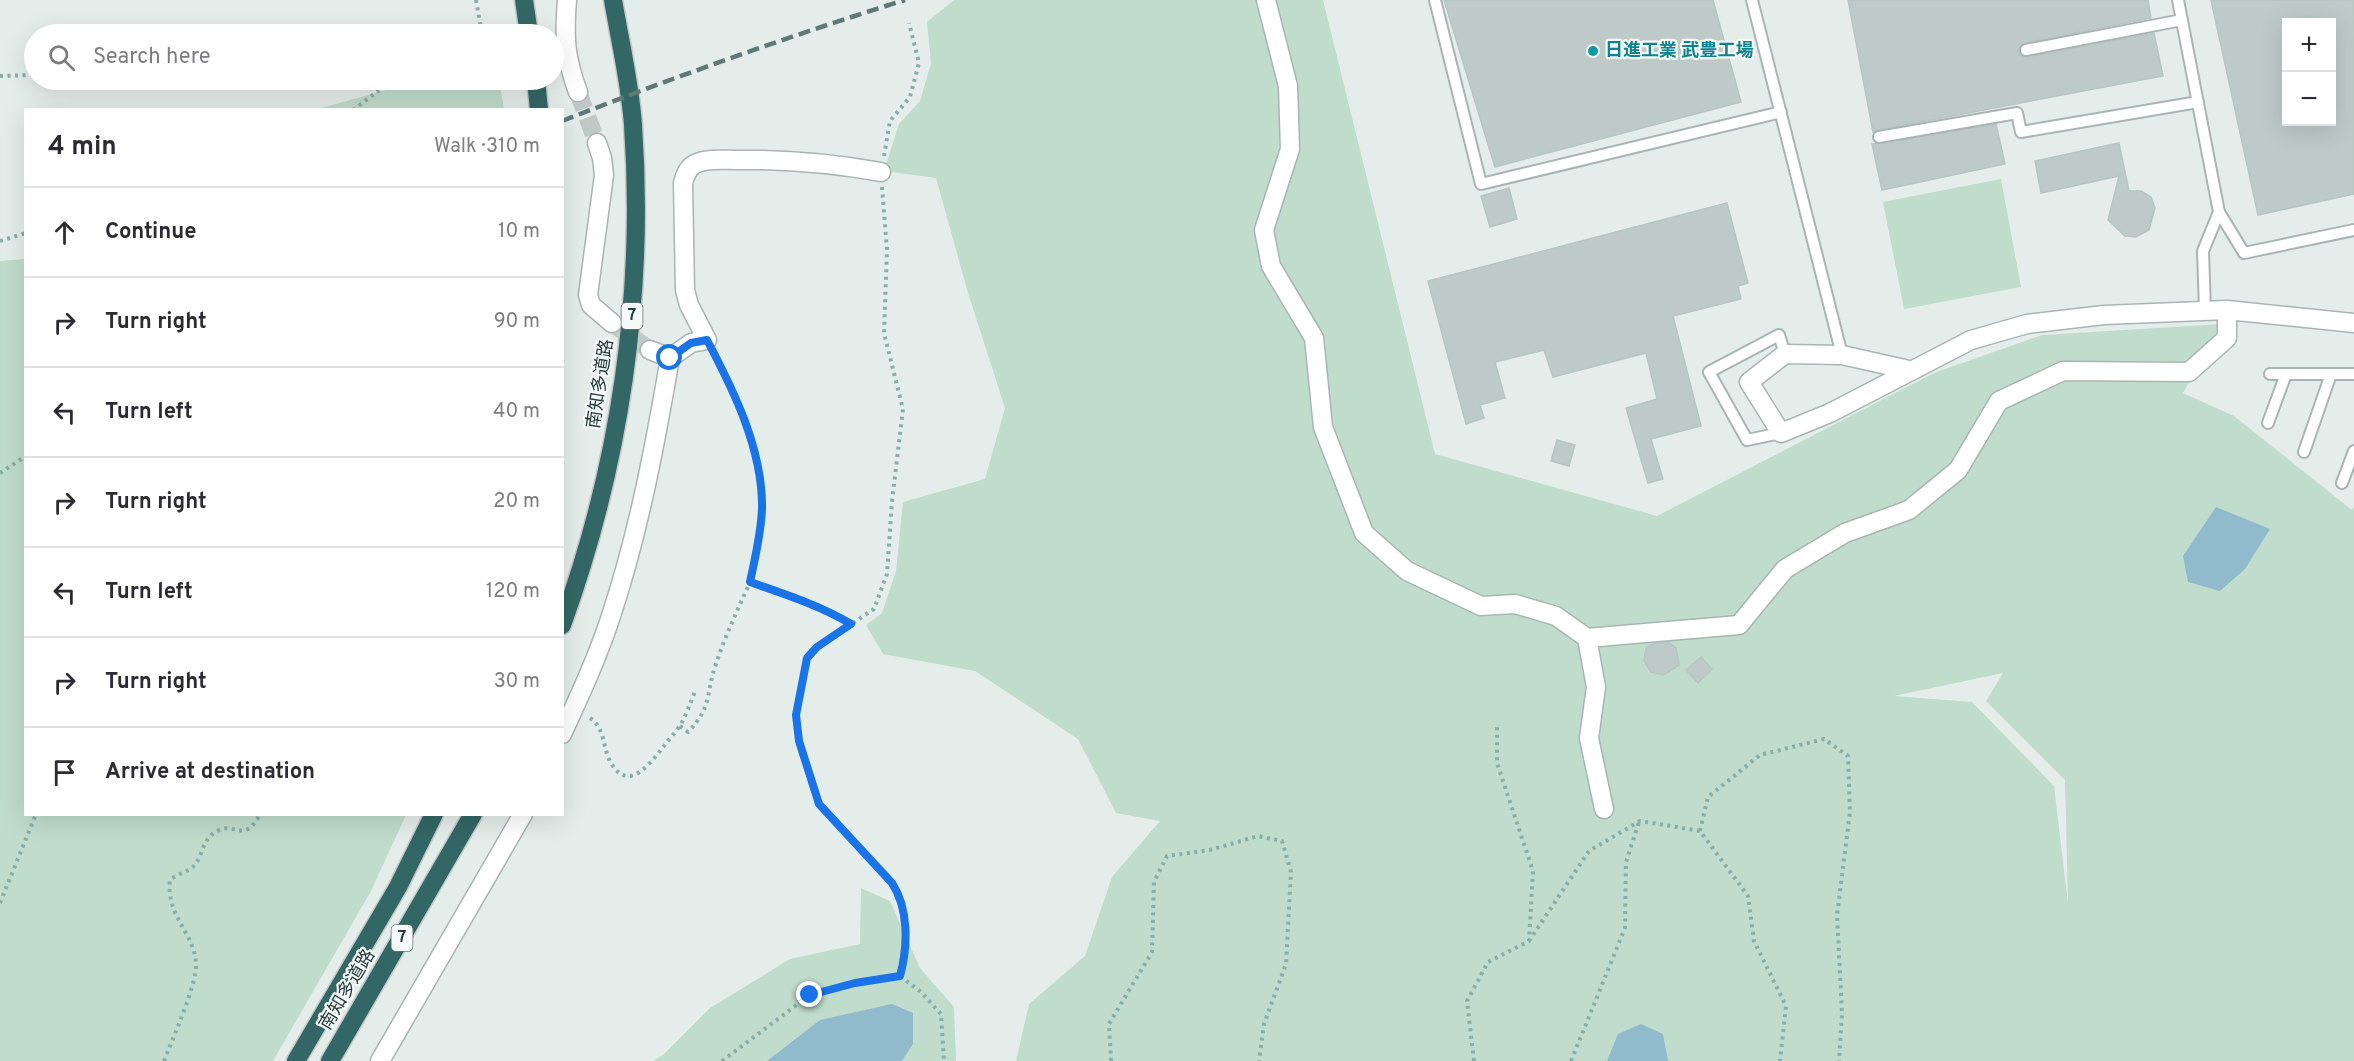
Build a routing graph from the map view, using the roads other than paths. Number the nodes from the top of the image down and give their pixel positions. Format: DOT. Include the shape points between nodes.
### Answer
graph roads {
  1 [pos="524,0"];
  2 [pos="567,0"];
  3 [pos="613,0"];
  4 [pos="1266,0"];
  5 [pos="1435,0"];
  6 [pos="1752,0"];
  7 [pos="2178,0"];
  8 [pos="2182,20"];
  9 [pos="528,24"];
  10 [pos="2026,50"];
  11 [pos="537,90"];
  12 [pos="578,92"];
  13 [pos="2198,102"];
  14 [pos="539,108"];
  15 [pos="1781,112"];
  16 [pos="1879,137"];
  17 [pos="597,143"];
  18 [pos="881,172"];
  19 [pos="2219,212"];
  20 [pos="2354,230"];
  21 [pos="2227,310"];
  22 [pos="2205,311"];
  23 [pos="612,323"];
  24 [pos="2354,323"];
  25 [pos="650,350"];
  26 [pos="1785,354"];
  27 [pos="1842,355"];
  28 [pos="670,358"];
  29 [pos="1909,370"];
  30 [pos="2270,374"];
  31 [pos="2286,374"];
  32 [pos="2331,374"];
  33 [pos="2354,374"];
  34 [pos="2268,423"];
  35 [pos="1781,433"];
  36 [pos="2354,451"];
  37 [pos="2304,452"];
  38 [pos="2342,483"];
  39 [pos="564,619"];
  40 [pos="1587,639"];
  41 [pos="564,730"];
  42 [pos="1604,809"];
  43 [pos="433,816"];
  44 [pos="472,816"];
  45 [pos="522,816"];
  46 [pos="296,1061"];
  47 [pos="330,1061"];
  48 [pos="380,1061"];
  1 -- 9 [label="highway"];
  2 -- 12 [label="street" via="564,35"];
  3 -- 39 [label="highway, 南知多道路 / 7" via="633,123 637,230 634,289 628,360 615,433 591,538"];
  4 -- 40 [label="street" via="1288,86 1290,149 1264,230 1271,266 1314,338 1323,427 1364,533 1407,571 1449,591 1481,606 1515,604 1556,616"];
  5 -- 15 [label="lane" via="1481,184"];
  6 -- 15 [label="lane"];
  7 -- 8 [label="lane"];
  8 -- 10 [label="lane"];
  8 -- 13 [label="lane"];
  11 -- 14 [label="highway"];
  13 -- 16 [label="lane" via="2021,132 2017,112"];
  13 -- 19 [label="lane"];
  15 -- 27 [label="lane"];
  17 -- 23 [label="street" via="604,175 588,295 591,305"];
  18 -- 28 [label="street" via="819,161 774,159 694,164 683,183 685,290 707,340 691,343"];
  19 -- 20 [label="lane" via="2244,253"];
  19 -- 22 [label="lane" via="2203,251"];
  21 -- 22 [label="street"];
  21 -- 24 [label="street"];
  21 -- 40 [label="street" via="2228,338 2189,372 2063,371 1999,401 1958,470 1909,510 1845,533 1785,569 1738,625"];
  22 -- 29 [label="street" via="2104,315 2027,324 1971,340"];
  25 -- 28 [label="street"];
  26 -- 27 [label="street"];
  26 -- 35 [label="street" via="1749,382"];
  26 -- 35 [label="lane" via="1779,335 1709,372 1747,440"];
  27 -- 29 [label="street"];
  28 -- 41 [label="street" via="631,553 610,618"];
  29 -- 35 [label="street" via="1830,413"];
  30 -- 31 [label="lane"];
  31 -- 32 [label="lane"];
  31 -- 34 [label="lane"];
  32 -- 33 [label="lane"];
  32 -- 37 [label="lane"];
  36 -- 38 [label="lane"];
  40 -- 42 [label="street" via="1596,687 1589,738"];
  43 -- 46 [label="highway, 南知多道路 / 7" via="398,886"];
  44 -- 47 [label="highway, 南知多道路 / 7"];
  45 -- 48 [label="street"];
}
